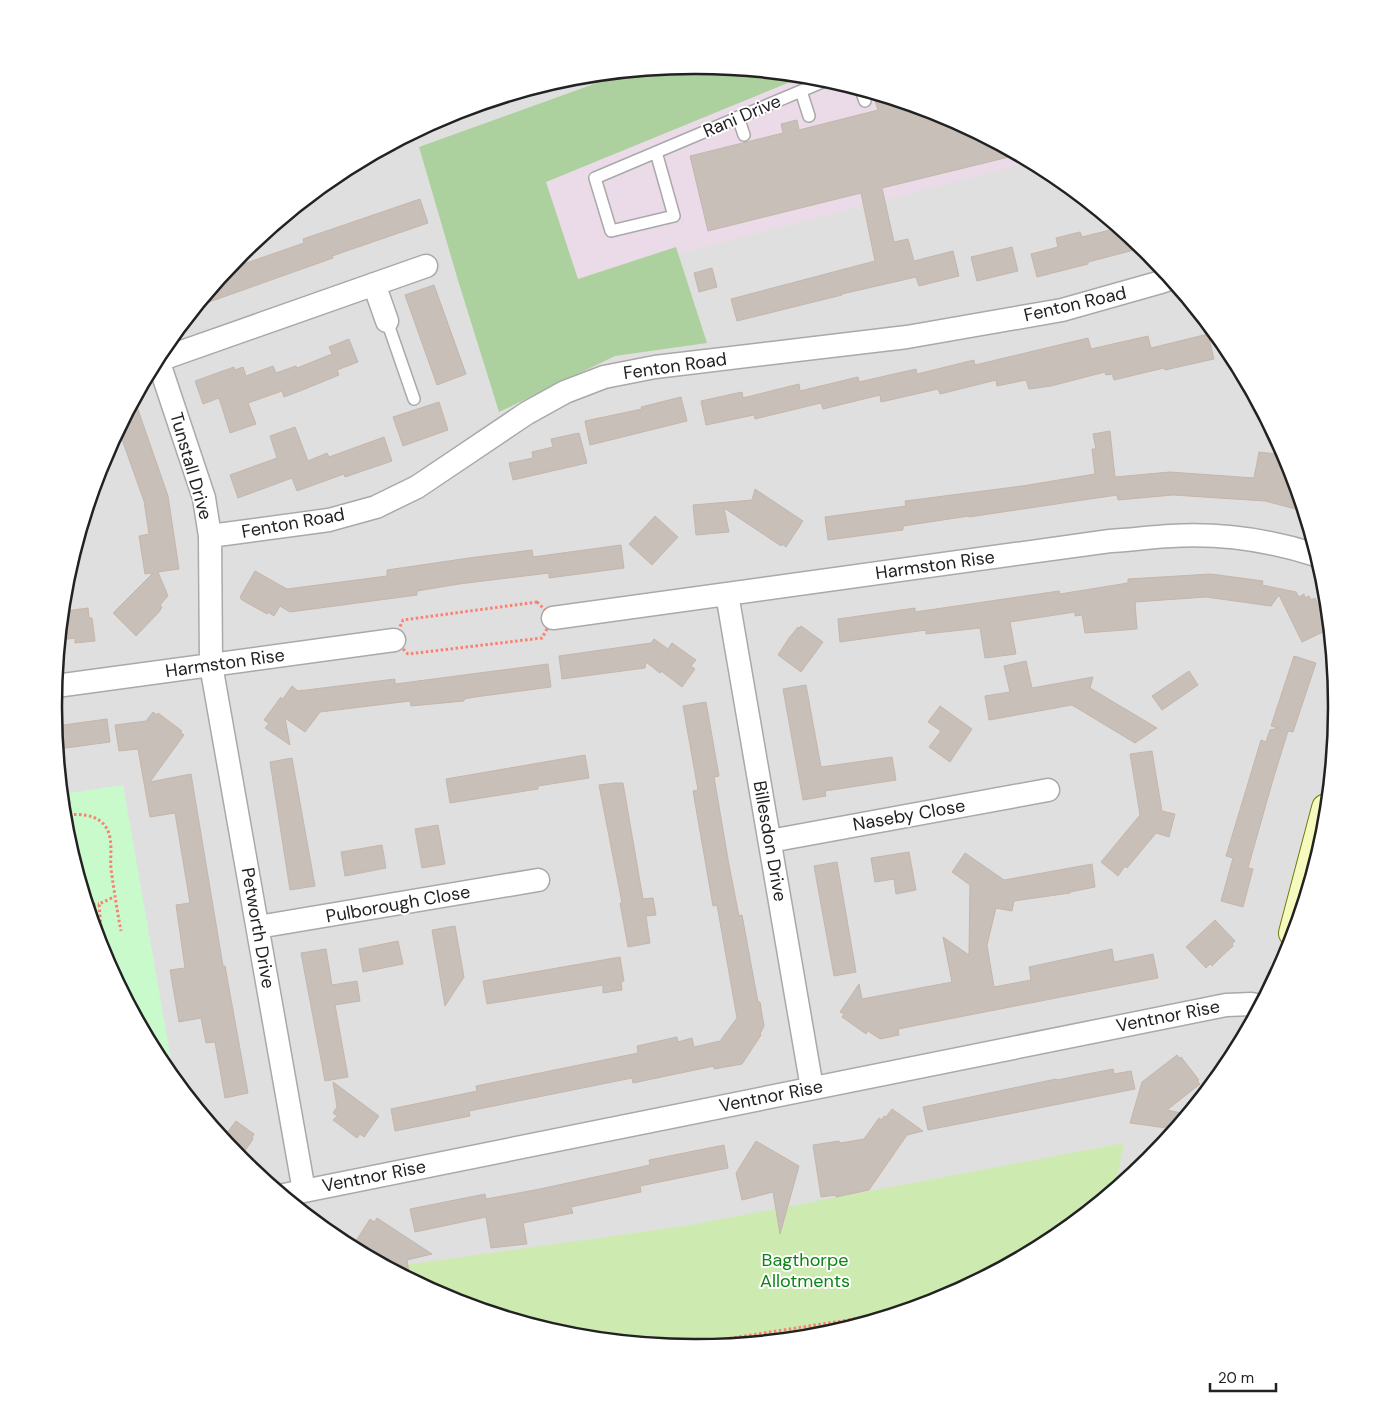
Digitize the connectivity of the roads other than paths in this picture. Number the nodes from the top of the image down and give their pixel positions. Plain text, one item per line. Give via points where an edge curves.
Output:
1 (814, 85) edge
2 (800, 91) junction
3 (809, 116) dead end
4 (738, 118) junction
5 (744, 135) dead end
6 (656, 152) junction
7 (426, 266) dead end
8 (1163, 281) edge
9 (374, 284) junction
10 (387, 321) joint
11 (167, 358) edge
12 (160, 369) edge
13 (414, 399) dead end
14 (210, 536) junction
15 (1308, 553) edge
16 (727, 594) junction
17 (553, 618) road end
18 (394, 640) road end
19 (211, 665) junction
20 (63, 685) edge
21 (1048, 790) dead end
22 (770, 841) junction
23 (538, 880) dead end
24 (258, 927) junction
25 (1253, 1004) edge
26 (812, 1088) junction
27 (294, 1193) edge

1 - 2 lane, Rani Drive
2 - 3 lane
2 - 4 lane, Rani Drive
4 - 5 lane
4 - 6 lane, Rani Drive
6 - 6 lane, Rani Drive via 674,216 611,231 595,178
7 - 9 street, Tunstall Drive
8 - 14 street, Fenton Road via 1042,314 907,337 655,367 604,377 565,392 528,413 417,487 376,507 329,520
9 - 10 street
9 - 11 street, Tunstall Drive via 343,295 292,323
10 - 13 lane
12 - 14 street, Tunstall Drive via 204,498
14 - 19 street, Tunstall Drive
15 - 16 street, Harmston Rise via 1261,541 1172,536
16 - 17 street, Harmston Rise
16 - 22 street, Billesdon Drive
18 - 19 street, Harmston Rise
19 - 20 street, Harmston Rise
19 - 24 street, Petworth Drive
21 - 22 street, Naseby Close
22 - 26 street, Billesdon Drive
23 - 24 street, Pulborough Close
24 - 27 street, Petworth Drive
25 - 26 street, Ventnor Rise via 1226,1005
26 - 27 street, Ventnor Rise

